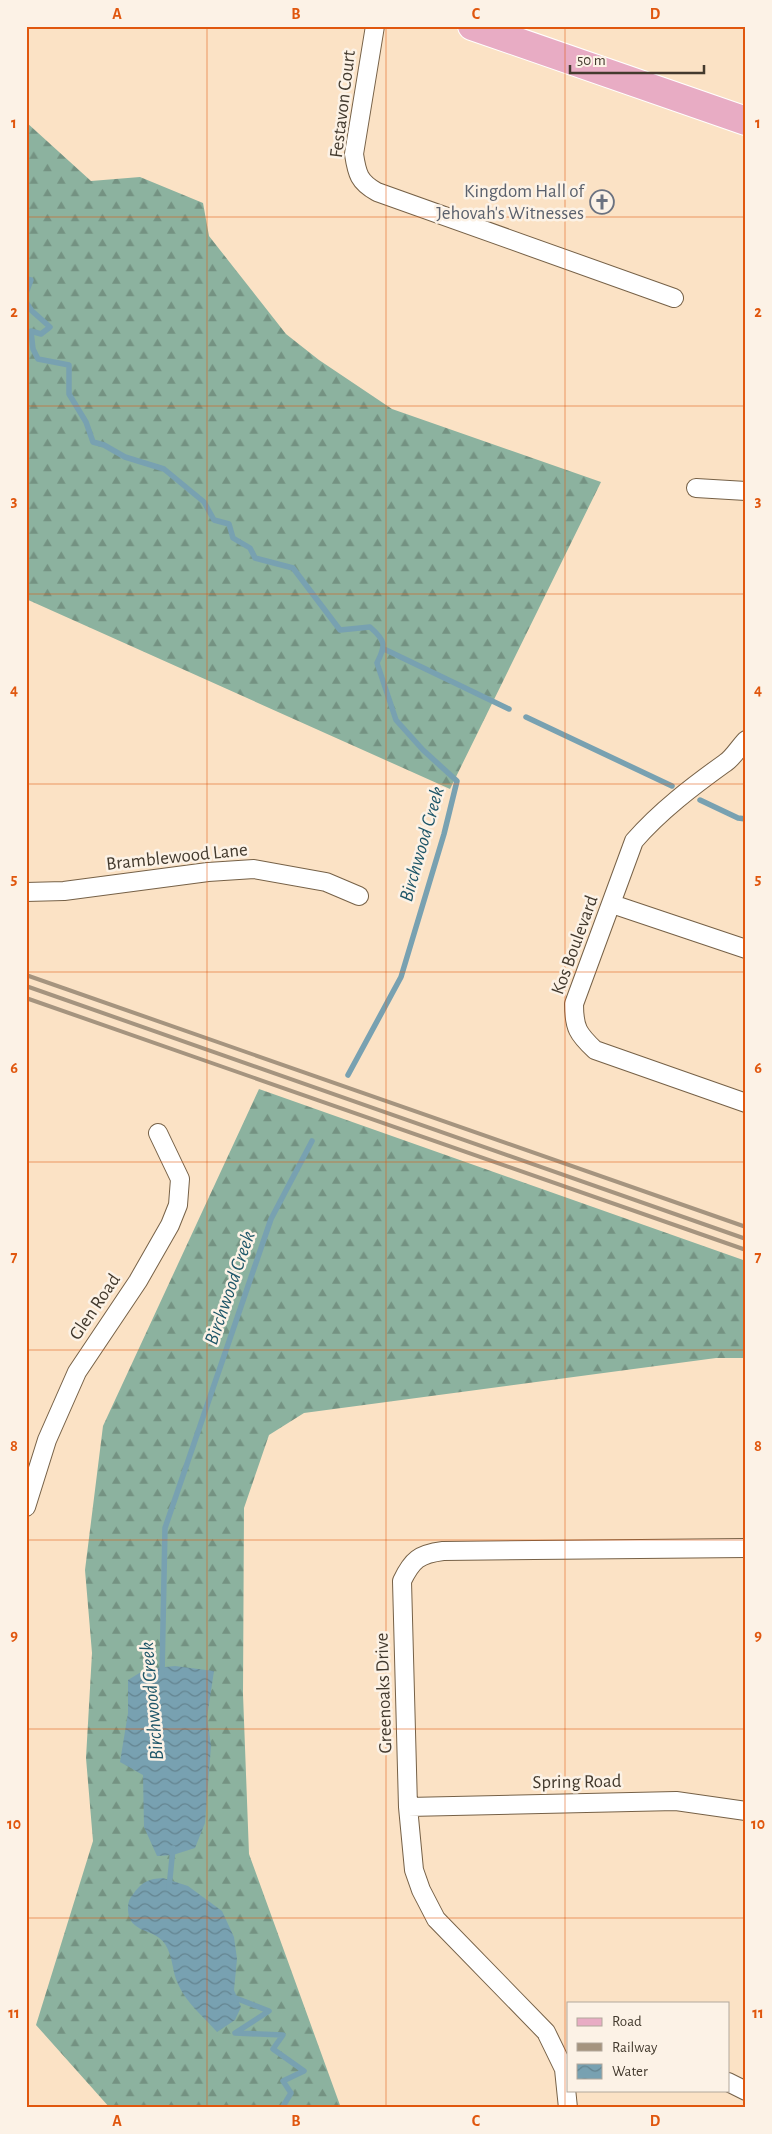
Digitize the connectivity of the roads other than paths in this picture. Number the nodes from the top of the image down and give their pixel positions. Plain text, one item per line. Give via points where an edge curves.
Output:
1 (375, 26) edge
2 (472, 26) edge
3 (746, 121) edge
4 (674, 298) dead end
5 (696, 488) dead end
6 (746, 491) edge
7 (746, 740) edge
8 (26, 892) edge
9 (359, 896) dead end
10 (612, 904) junction
11 (746, 949) edge
12 (746, 1102) edge
13 (158, 1133) dead end
14 (26, 1507) edge
15 (746, 1548) edge
16 (408, 1807) junction
17 (746, 1811) edge
18 (566, 2069) edge
19 (730, 2083) edge
20 (567, 2088) edge
21 (746, 2091) edge
22 (567, 2092) edge
23 (568, 2108) edge

1 - 4 street, Festavon Court via 354,154 356,170 364,185
2 - 3 main road
5 - 6 street
7 - 10 street, Kos Boulevard via 726,762 644,829 634,841
8 - 9 street, Bramblewood Lane via 64,891 254,869 326,882
10 - 11 street
10 - 12 street, Kos Boulevard via 574,1004 577,1031 595,1050
13 - 14 street, Glen Road via 180,1179 178,1205 170,1226 138,1281 77,1372 47,1440
15 - 16 street, Greenoaks Drive via 443,1551 426,1553 410,1564 402,1581
16 - 17 street, Spring Road via 676,1801
16 - 18 street, Greenoaks Drive via 414,1870 436,1919 546,2032
18 - 20 street, Greenoaks Drive
19 - 21 street
22 - 23 street, Greenoaks Drive

